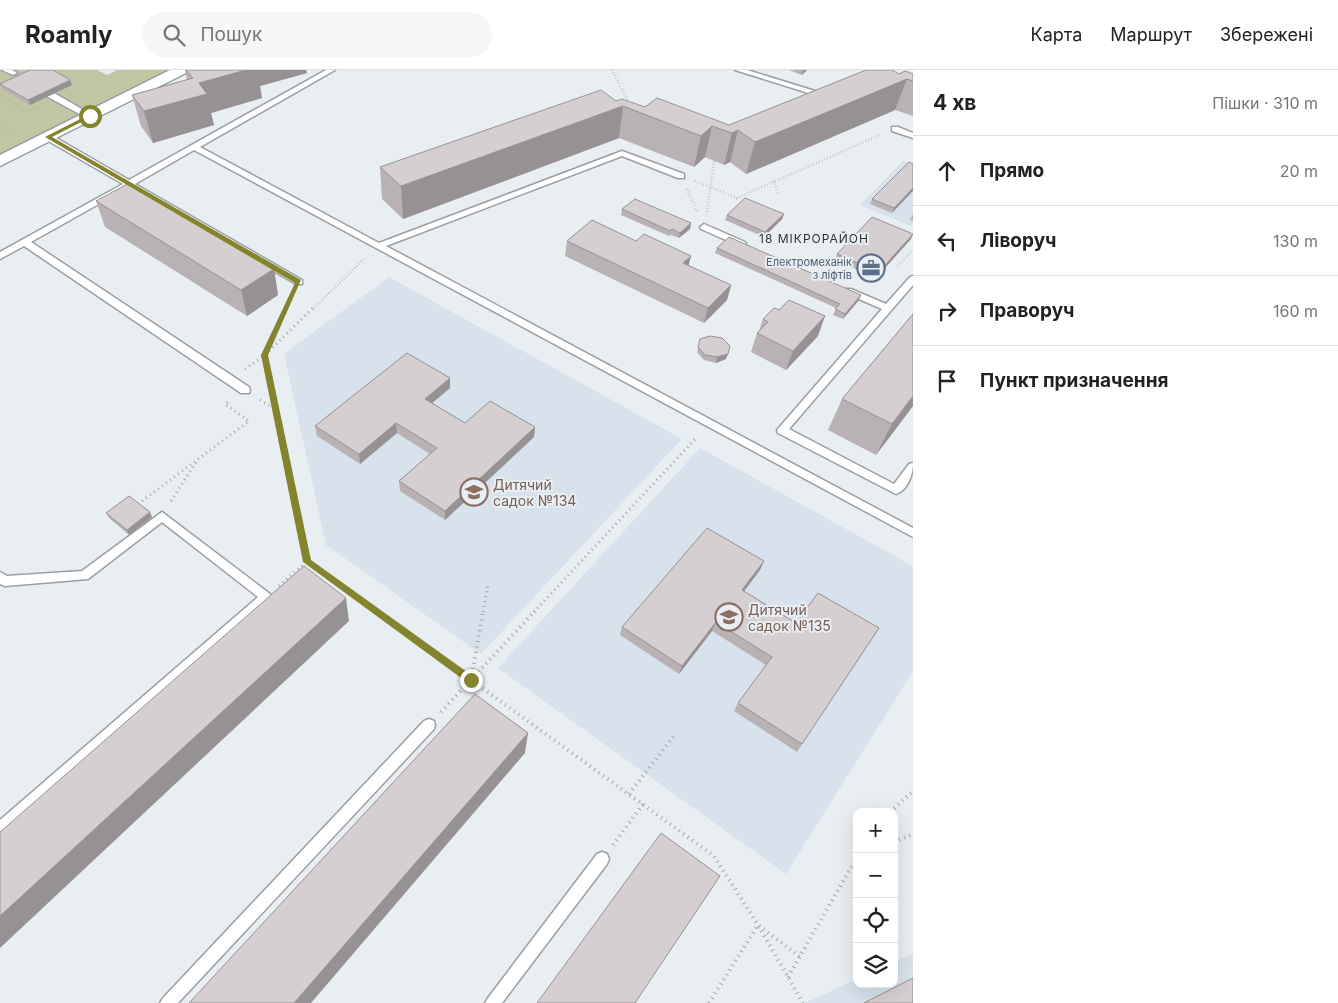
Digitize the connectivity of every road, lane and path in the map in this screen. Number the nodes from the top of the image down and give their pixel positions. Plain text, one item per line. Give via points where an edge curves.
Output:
1 (181, 70) edge
2 (331, 70) edge
3 (612, 70) edge
4 (739, 70) edge
5 (832, 91) edge
6 (51, 95) edge
7 (824, 95) junction
8 (0, 96) edge
9 (806, 102) edge
10 (633, 110) edge
11 (28, 112) dead end
12 (90, 116) junction
13 (0, 123) edge
14 (894, 129) joint
15 (13, 134) dead end
16 (913, 136) edge
17 (48, 137) junction
18 (194, 147) junction
19 (714, 161) edge
20 (0, 162) edge
21 (681, 176) junction
22 (774, 181) junction
23 (129, 184) junction
24 (710, 187) junction
25 (778, 195) dead end
26 (704, 227) junction
27 (24, 242) junction
28 (378, 246) junction
29 (750, 247) edge
30 (0, 256) edge
31 (913, 279) edge
32 (299, 282) joint
33 (841, 288) edge
34 (888, 308) junction
35 (265, 355) junction
36 (245, 390) dead end
37 (225, 404) dead end
38 (709, 424) junction
39 (198, 460) junction
40 (913, 467) edge
41 (142, 501) dead end
42 (162, 516) junction
43 (913, 533) edge
44 (307, 562) junction
45 (0, 577) edge
46 (488, 585) dead end
47 (266, 597) junction
48 (471, 680) junction
49 (429, 725) joint
50 (676, 732) dead end
51 (913, 791) edge
52 (629, 794) junction
53 (643, 804) junction
54 (894, 808) edge
55 (0, 829) edge
56 (913, 834) edge
57 (898, 840) edge
58 (602, 859) joint
59 (853, 864) edge
60 (758, 925) junction
61 (800, 957) junction
62 (788, 978) junction
63 (168, 1003) edge
64 (493, 1003) edge
65 (709, 1003) edge
66 (803, 1003) edge

1 - 12 street
2 - 18 lane
3 - 10 path
4 - 7 lane
5 - 7 lane
6 - 12 lane
7 - 9 lane
8 - 11 path
12 - 17 street
13 - 15 path
14 - 16 lane
14 - 22 path
17 - 20 street
17 - 23 lane
18 - 23 lane
18 - 28 lane
19 - 24 path
21 - 24 path
21 - 26 path
21 - 28 lane via 622,153
22 - 24 path via 737,198
22 - 25 path
23 - 27 lane
23 - 32 lane
24 - 26 path
26 - 29 lane
27 - 30 lane
27 - 36 lane
28 - 35 path
28 - 38 lane
31 - 34 lane
32 - 35 path
33 - 34 lane
34 - 40 lane via 782,430 896,490
35 - 44 path
37 - 39 path via 249,421
38 - 43 lane
38 - 48 path
39 - 41 path
39 - 42 path
42 - 45 lane via 84,576 5,581
42 - 47 lane
44 - 47 path
44 - 48 path
46 - 48 path
47 - 55 lane
48 - 49 path
48 - 52 path
49 - 63 lane
50 - 52 path
51 - 54 path
52 - 53 path
53 - 58 path
53 - 60 path via 714,856
56 - 57 path
58 - 64 lane
59 - 61 path
60 - 61 path
60 - 62 path
60 - 65 path
61 - 62 path
62 - 66 path

